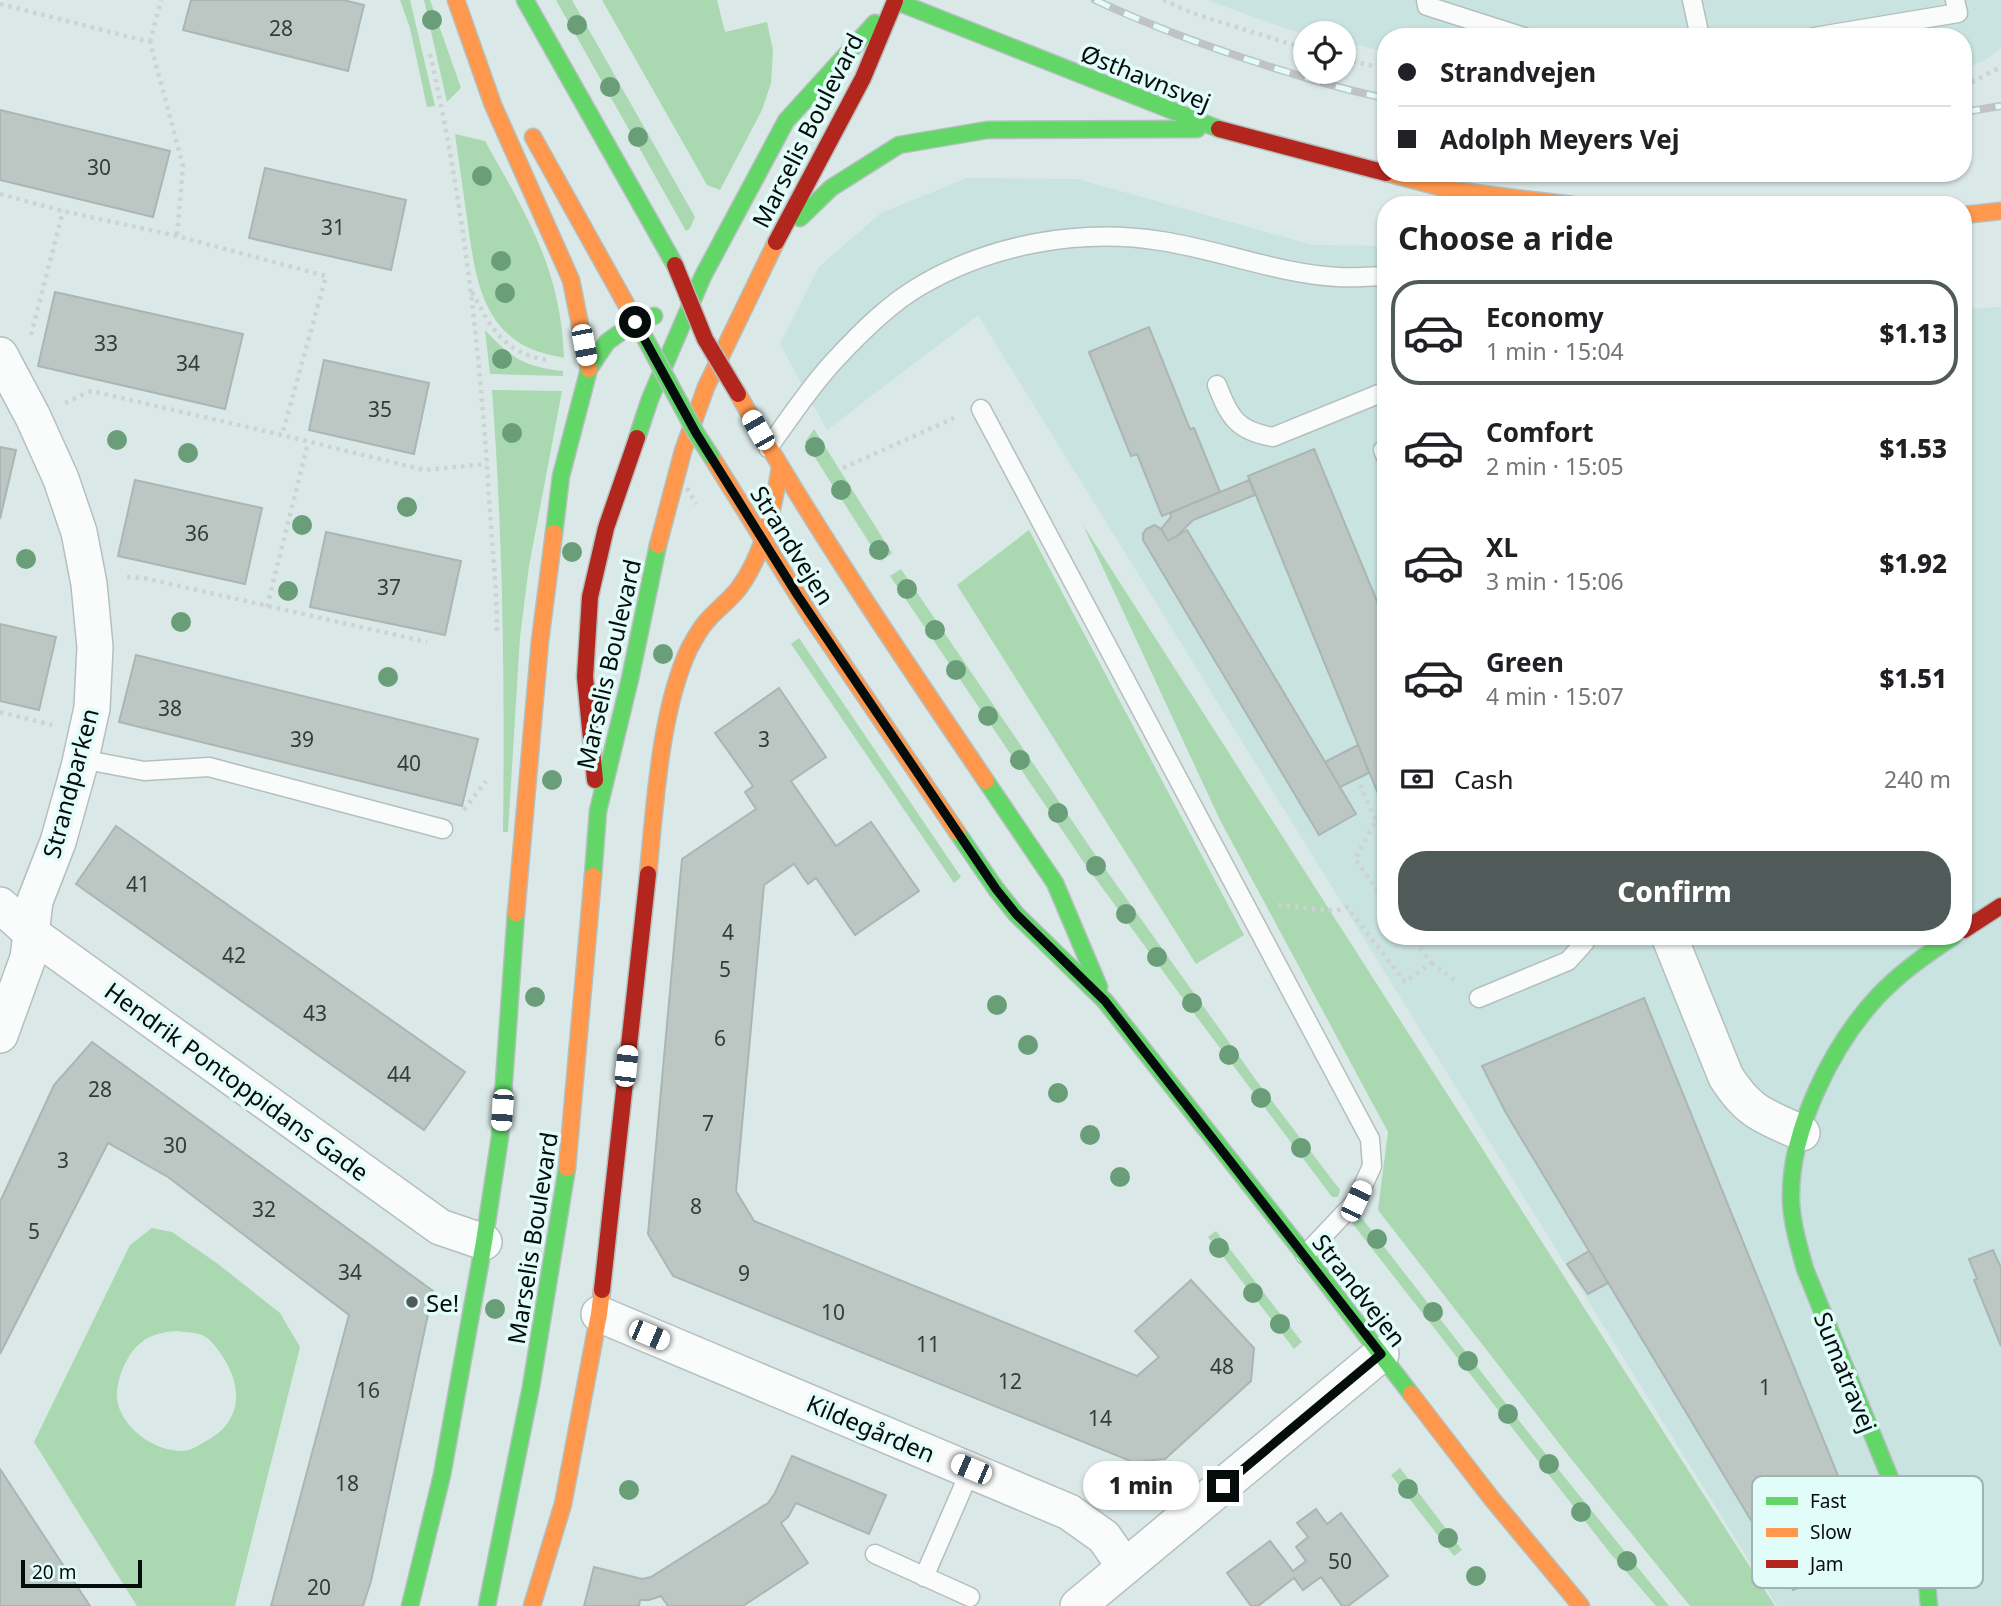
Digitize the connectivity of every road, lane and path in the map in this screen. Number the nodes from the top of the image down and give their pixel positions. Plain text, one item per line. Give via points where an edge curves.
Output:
1 (161, 0) edge
2 (457, 0) edge
3 (526, 0) edge
4 (1163, 0) edge
5 (1426, 0) edge
6 (1692, 0) edge
7 (1955, 0) edge
8 (895, 1) edge
9 (0, 4) edge
10 (1496, 28) edge
11 (1698, 28) edge
12 (1868, 28) edge
13 (150, 42) junction
14 (1293, 46) edge
15 (429, 53) dead end
16 (1356, 62) edge
17 (1377, 67) edge
18 (2001, 67) edge
19 (499, 74) dead end
20 (1972, 83) edge
21 (525, 123) dead end
22 (1217, 129) junction
23 (1377, 170) edge
24 (1421, 182) edge
25 (0, 194) edge
26 (1500, 196) edge
27 (63, 211) junction
28 (2001, 211) edge
29 (1972, 214) edge
30 (177, 236) junction
31 (776, 242) junction
32 (1377, 275) edge
33 (470, 288) junction
34 (635, 322) junction
35 (705, 339) junction
36 (0, 355) edge
37 (589, 369) junction
38 (1217, 385) dead end
39 (17, 387) junction
40 (1377, 395) edge
41 (981, 409) joint
42 (33, 417) junction
43 (282, 435) junction
44 (308, 443) junction
45 (768, 448) junction
46 (487, 464) junction
47 (780, 468) junction
48 (843, 468) dead end
49 (763, 541) junction
50 (89, 584) junction
51 (776, 595) dead end
52 (753, 596) dead end
53 (798, 596) junction
54 (729, 601) junction
55 (267, 607) junction
56 (427, 642) dead end
57 (497, 644) dead end
58 (0, 712) edge
59 (84, 746) junction
60 (489, 776) dead end
61 (1360, 785) dead end
62 (468, 807) dead end
63 (598, 811) junction
64 (443, 829) dead end
65 (1377, 890) edge
66 (1243, 901) junction
67 (0, 905) edge
68 (2001, 906) edge
69 (1972, 925) edge
70 (31, 933) junction
71 (1418, 945) edge
72 (1582, 945) edge
73 (1673, 945) edge
74 (1942, 945) edge
75 (1479, 998) dead end
76 (1105, 1001) junction
77 (0, 1035) edge
78 (1802, 1133) junction
79 (484, 1242) junction
80 (1305, 1255) junction
81 (599, 1314) junction
82 (1381, 1354) junction
83 (971, 1469) junction
84 (1889, 1476) edge
85 (507, 1503) junction
86 (875, 1554) dead end
87 (1125, 1567) junction
88 (924, 1577) junction
89 (1928, 1588) edge
90 (472, 1593) dead end
91 (970, 1597) dead end
92 (410, 1606) edge
93 (488, 1606) edge
94 (532, 1606) edge
95 (1078, 1606) edge
96 (1581, 1606) edge
97 (1929, 1606) edge

1 - 13 path
2 - 19 street
2 - 37 street via 493,105 571,280
3 - 35 street, Strandvejen, bridge via 675,265
4 - 14 path
5 - 10 lane via 1427,6
6 - 11 lane
7 - 12 lane via 1958,13
8 - 22 street, Østhavnsvej
8 - 31 street, Marselis Boulevard via 863,78
8 - 63 street, Marselis Boulevard via 786,121 703,276 650,399 606,528 590,597 585,677
9 - 13 path
13 - 30 path via 183,166
15 - 33 path via 445,119
16 - 17 path
18 - 20 path
21 - 34 street, Strandvejen
22 - 23 street, Østhavnsvej
22 - 31 street via 987,130 900,145 831,188
24 - 26 street, Østhavnsvej
25 - 27 path
27 - 30 path
27 - 39 path
28 - 29 street
30 - 43 path via 326,276
31 - 63 street, Marselis Boulevard via 706,387 683,451
32 - 45 lane via 1338,277 1161,240 1107,236 1005,251 920,286 875,320 834,361
33 - 37 path via 491,328 507,344 529,357
33 - 46 path
34 - 35 street via 654,317 682,324
34 - 37 street via 607,342
34 - 49 street, Strandvejen, bridge
35 - 45 street, Strandvejen, bridge
36 - 39 street, Strandparken
37 - 79 street via 561,476 540,641 500,1137
38 - 40 lane via 1236,422 1254,434 1273,437
39 - 42 street, Strandparken
41 - 48 path
41 - 66 lane
42 - 43 path via 92,391
42 - 50 street, Strandparken via 79,532
43 - 44 path
44 - 46 path via 424,470
44 - 55 path
45 - 47 street, Strandvejen
46 - 57 path
47 - 49 street
47 - 76 street, Strandvejen via 1055,883
49 - 53 street, Strandvejen
49 - 54 street
50 - 55 path via 144,578
50 - 59 street, Strandparken via 95,647 92,708
51 - 53 street
52 - 54 street
53 - 76 street, Strandvejen via 996,889
54 - 81 street via 699,631 671,702 657,789
55 - 56 path
58 - 59 path
59 - 64 lane via 144,771 209,767
59 - 70 street, Strandparken via 58,842 35,901
60 - 62 path
61 - 65 path via 1376,820 1355,859
63 - 85 street, Marselis Boulevard via 569,1157
66 - 71 path via 1336,911 1348,907 1405,982 1431,963
66 - 80 lane via 1370,1139 1372,1166 1356,1201
67 - 70 street, Hendrik Pontoppidans Gade
68 - 69 street
70 - 77 street, Strandparken via 28,958
70 - 79 street, Hendrik Pontoppidans Gade via 440,1227
72 - 75 lane via 1568,961
73 - 78 street via 1738,1096 1759,1114
74 - 78 street, Sumatravej via 1902,974 1850,1032 1829,1066
76 - 80 street, Strandvejen
78 - 84 street, Sumatravej via 1793,1165 1795,1232 1805,1269
79 - 92 street via 442,1475
80 - 82 street, Strandvejen
81 - 83 street, Kildegården
81 - 94 street via 563,1504
82 - 87 street
82 - 96 street, Strandvejen
83 - 87 street, Kildegården via 1069,1512 1104,1538
83 - 88 lane
85 - 90 street, Marselis Boulevard
85 - 93 street, Marselis Boulevard
86 - 88 lane
87 - 95 street
88 - 91 lane
89 - 97 street, Sumatravej

